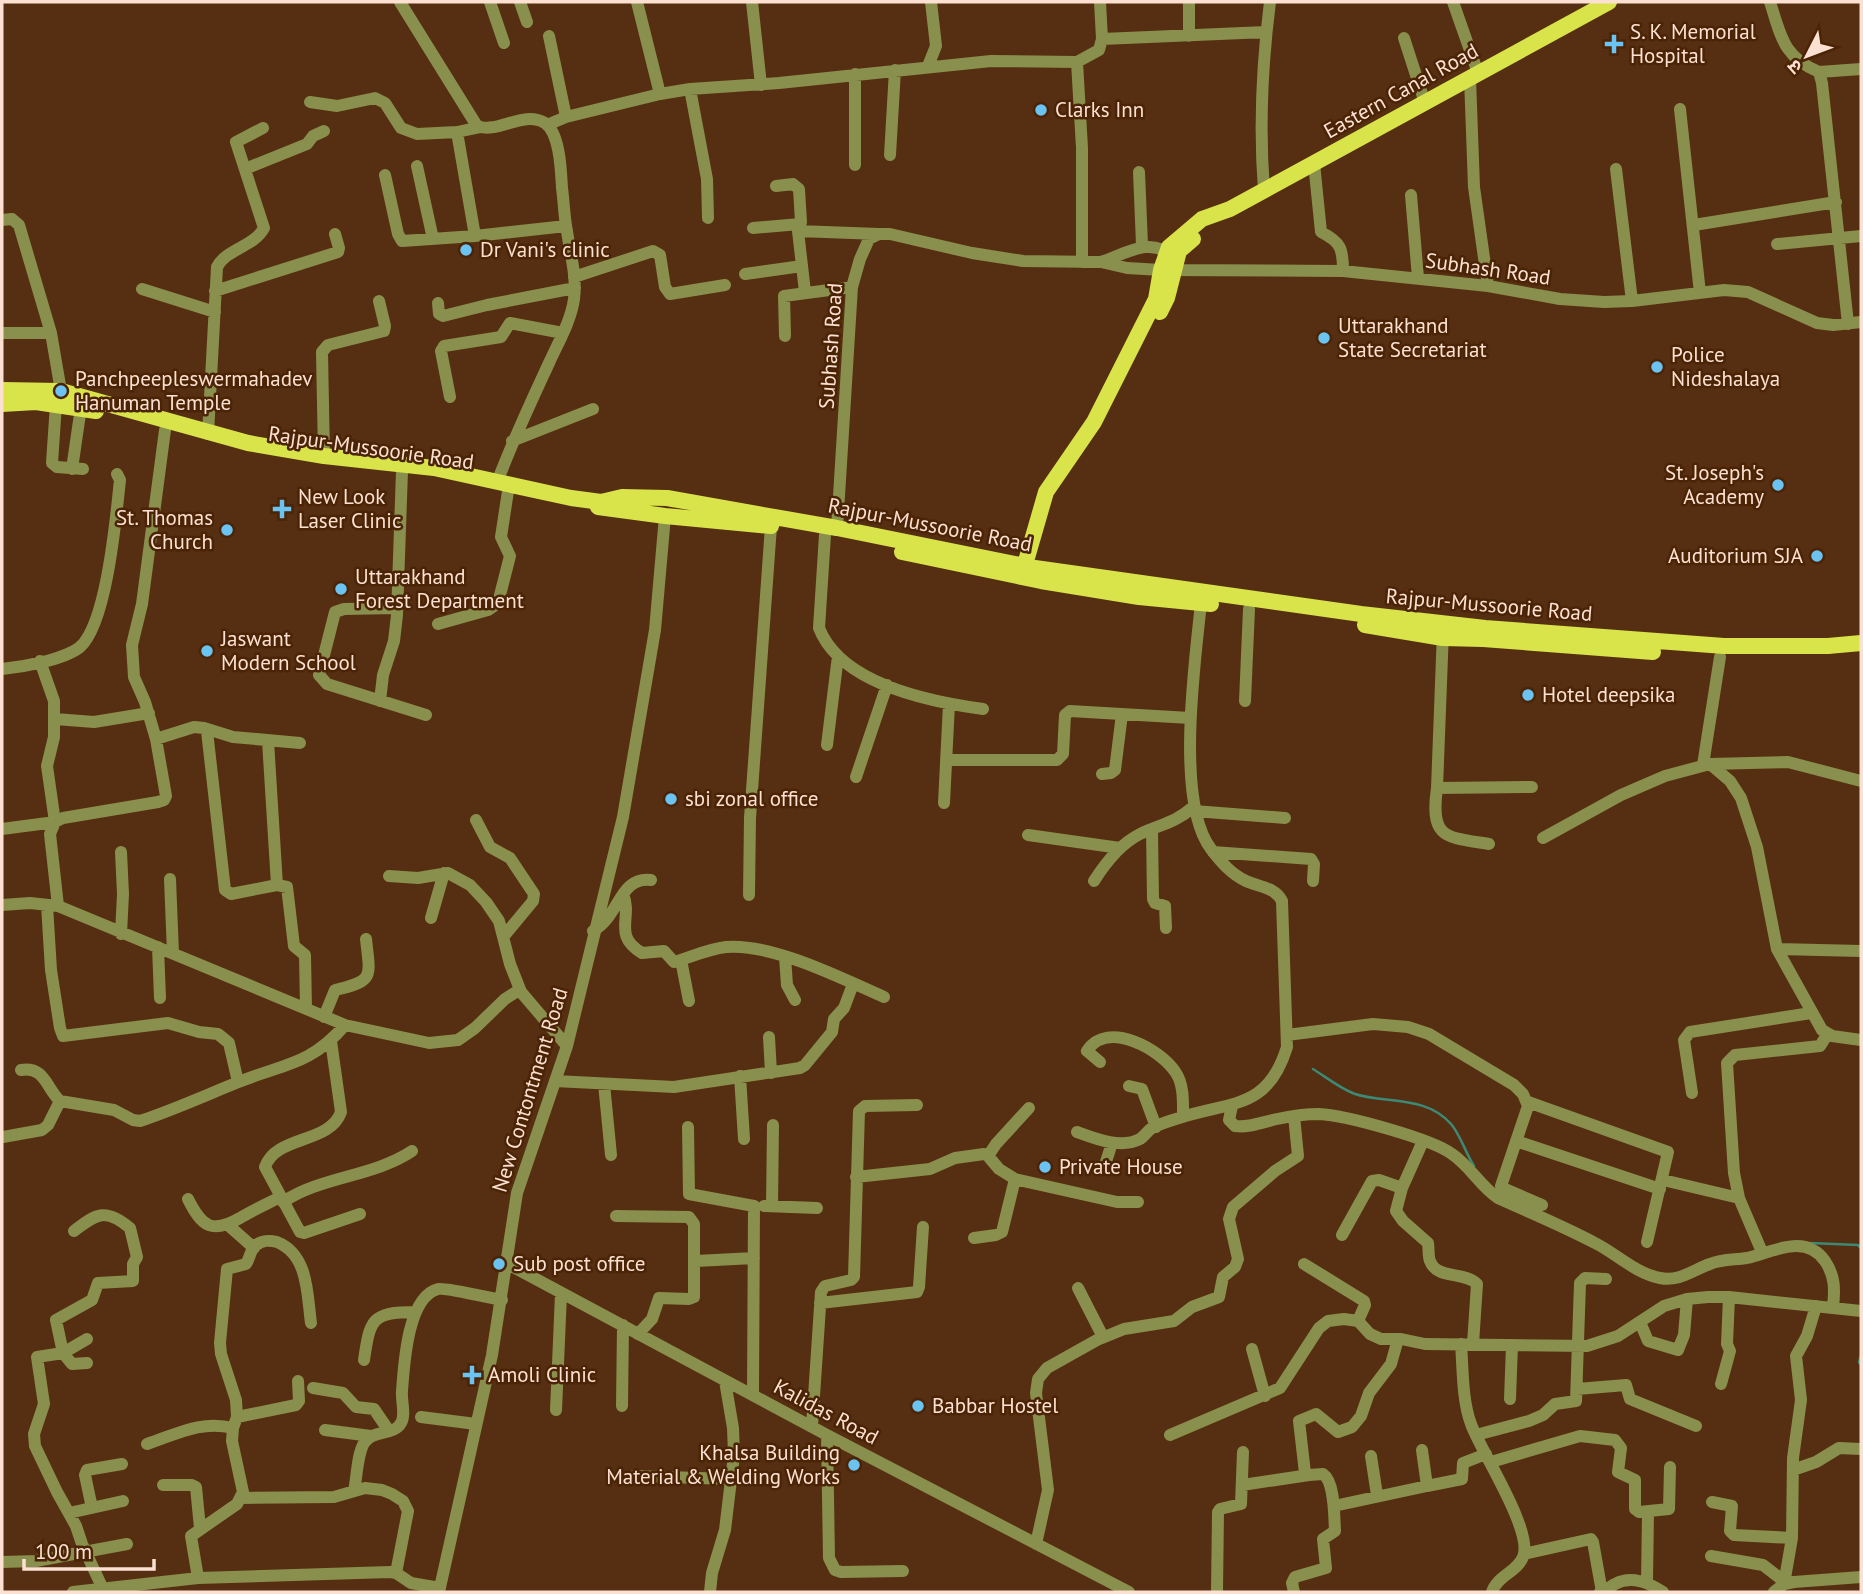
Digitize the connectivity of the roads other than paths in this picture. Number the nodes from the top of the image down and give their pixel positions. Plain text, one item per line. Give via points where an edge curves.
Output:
1 (401, 2) edge
2 (490, 2) edge
3 (520, 2) edge
4 (637, 2) edge
5 (752, 2) edge
6 (931, 2) edge
7 (1100, 2) edge
8 (1189, 2) edge
9 (1270, 2) edge
10 (1453, 2) edge
11 (1609, 2) edge
12 (1770, 2) edge
13 (527, 22) dead end
14 (1266, 32) junction
15 (549, 36) dead end
16 (1189, 36) junction
17 (1404, 38) dead end
18 (1102, 39) junction
19 (504, 43) dead end
20 (1077, 62) junction
21 (928, 66) junction
22 (1861, 69) edge
23 (895, 71) junction
24 (1819, 72) junction
25 (855, 75) junction
26 (1474, 76) junction
27 (761, 85) junction
28 (690, 89) junction
29 (660, 94) junction
30 (310, 102) dead end
31 (1425, 103) junction
32 (1680, 109) dead end
33 (566, 117) junction
34 (547, 125) junction
35 (481, 127) junction
36 (263, 128) dead end
37 (324, 131) dead end
38 (457, 132) junction
39 (890, 155) dead end
40 (1314, 163) junction
41 (416, 166) dead end
42 (855, 166) dead end
43 (245, 169) junction
44 (1616, 169) dead end
45 (1139, 172) dead end
46 (385, 175) dead end
47 (776, 186) dead end
48 (1264, 190) junction
49 (1411, 195) dead end
50 (1836, 202) junction
51 (708, 218) dead end
52 (2, 220) edge
53 (1694, 225) junction
54 (566, 226) junction
55 (753, 228) dead end
56 (799, 228) junction
57 (335, 234) dead end
58 (883, 234) junction
59 (475, 236) junction
60 (1861, 236) edge
61 (1840, 238) junction
62 (433, 239) junction
63 (1777, 244) dead end
64 (1142, 245) junction
65 (1082, 262) junction
66 (1101, 262) junction
67 (1169, 263) junction
68 (802, 266) junction
69 (1343, 271) junction
70 (746, 274) dead end
71 (1418, 278) junction
72 (575, 283) junction
73 (726, 285) dead end
74 (1488, 286) junction
75 (852, 287) junction
76 (142, 289) dead end
77 (215, 291) junction
78 (805, 292) junction
79 (1700, 293) junction
80 (379, 301) dead end
81 (1632, 301) junction
82 (438, 303) dead end
83 (215, 312) junction
84 (1855, 323) edge
85 (2, 333) edge
86 (51, 333) junction
87 (563, 333) junction
88 (785, 336) dead end
89 (2, 390) edge
90 (59, 397) junction
91 (450, 397) dead end
92 (2, 404) edge
93 (80, 407) junction
94 (593, 409) dead end
95 (166, 430) junction
96 (208, 434) junction
97 (512, 441) junction
98 (324, 456) junction
99 (402, 471) junction
100 (117, 474) dead end
101 (503, 485) junction
102 (668, 510) junction
103 (771, 526) junction
104 (831, 531) junction
105 (663, 533) junction
106 (1028, 573) junction
107 (1201, 603) junction
108 (397, 608) junction
109 (1249, 609) junction
110 (438, 624) dead end
111 (1443, 631) junction
112 (1861, 643) edge
113 (1861, 653) edge
114 (838, 656) junction
115 (1720, 657) junction
116 (40, 661) junction
117 (2, 669) edge
118 (887, 685) junction
119 (380, 701) junction
120 (1245, 701) dead end
121 (949, 704) junction
122 (984, 709) dead end
123 (149, 713) junction
124 (1122, 714) junction
125 (426, 715) dead end
126 (55, 719) junction
127 (1190, 719) junction
128 (204, 728) junction
129 (156, 739) junction
130 (268, 741) junction
131 (300, 743) dead end
132 (827, 746) dead end
133 (946, 760) junction
134 (1707, 764) junction
135 (1102, 774) dead end
136 (856, 777) dead end
137 (1861, 781) edge
138 (1532, 787) dead end
139 (1437, 788) junction
140 (944, 803) dead end
141 (1193, 809) junction
142 (1285, 818) dead end
143 (476, 820) dead end
144 (55, 822) junction
145 (2, 829) edge
146 (1152, 830) junction
147 (1028, 835) dead end
148 (1543, 838) dead end
149 (1489, 844) dead end
150 (1121, 848) junction
151 (121, 852) dead end
152 (1213, 852) junction
153 (444, 873) junction
154 (389, 876) dead end
155 (170, 879) dead end
156 (651, 880) dead end
157 (1094, 881) dead end
158 (1313, 881) dead end
159 (276, 885) junction
160 (623, 894) junction
161 (749, 895) dead end
162 (2, 905) edge
163 (52, 905) junction
164 (431, 918) dead end
165 (1166, 928) dead end
166 (593, 931) junction
167 (121, 933) junction
168 (504, 936) junction
169 (366, 939) dead end
170 (158, 947) junction
171 (1777, 949) junction
172 (1861, 951) edge
173 (173, 953) junction
174 (673, 957) junction
175 (785, 957) junction
176 (853, 984) junction
177 (521, 992) junction
178 (884, 997) dead end
179 (160, 998) dead end
180 (795, 1000) dead end
181 (689, 1001) dead end
182 (306, 1009) junction
183 (1811, 1013) junction
184 (324, 1017) junction
185 (345, 1025) junction
186 (1287, 1035) junction
187 (1827, 1035) junction
188 (769, 1037) dead end
189 (1861, 1040) edge
190 (331, 1041) junction
191 (567, 1046) junction
192 (1100, 1062) dead end
193 (21, 1070) dead end
194 (771, 1073) junction
195 (740, 1076) junction
196 (555, 1081) junction
197 (238, 1082) junction
198 (604, 1084) junction
199 (1129, 1086) dead end
200 (1692, 1093) dead end
201 (60, 1101) junction
202 (1528, 1102) junction
203 (917, 1105) dead end
204 (1232, 1106) junction
205 (1029, 1108) dead end
206 (1183, 1116) junction
207 (1294, 1116) junction
208 (773, 1125) dead end
209 (688, 1127) dead end
210 (1156, 1127) junction
211 (1077, 1132) dead end
212 (3, 1137) edge
213 (744, 1139) dead end
214 (1423, 1141) junction
215 (1516, 1141) junction
216 (1112, 1143) junction
217 (412, 1151) dead end
218 (611, 1155) dead end
219 (988, 1156) junction
220 (1104, 1168) dead end
221 (856, 1177) junction
222 (1015, 1178) junction
223 (1661, 1184) junction
224 (1402, 1188) junction
225 (1740, 1198) junction
226 (188, 1199) dead end
227 (282, 1199) junction
228 (1138, 1202) dead end
229 (753, 1205) junction
230 (1542, 1205) dead end
231 (772, 1206) junction
232 (817, 1208) dead end
233 (360, 1214) dead end
234 (616, 1216) dead end
235 (228, 1225) junction
236 (923, 1227) dead end
237 (74, 1230) dead end
238 (1342, 1235) dead end
239 (974, 1237) dead end
240 (1647, 1242) dead end
241 (254, 1248) junction
242 (1760, 1249) junction
243 (754, 1258) junction
244 (696, 1261) junction
245 (506, 1264) junction
246 (1304, 1264) dead end
247 (1606, 1279) dead end
248 (1078, 1288) dead end
249 (561, 1294) junction
250 (1730, 1297) junction
251 (1687, 1299) junction
252 (502, 1300) junction
253 (820, 1303) junction
254 (1816, 1306) junction
255 (1833, 1307) junction
256 (1861, 1311) edge
257 (415, 1312) junction
258 (1359, 1321) junction
259 (1640, 1322) junction
260 (311, 1323) dead end
261 (623, 1325) junction
262 (638, 1334) junction
263 (1103, 1337) junction
264 (87, 1339) dead end
265 (1398, 1339) junction
266 (1467, 1344) junction
267 (1512, 1345) junction
268 (1578, 1348) junction
269 (1252, 1349) dead end
270 (63, 1353) junction
271 (364, 1360) dead end
272 (87, 1363) dead end
273 (299, 1381) dead end
274 (725, 1381) junction
275 (1721, 1384) dead end
276 (313, 1388) dead end
277 (1577, 1389) junction
278 (753, 1394) junction
279 (1265, 1396) junction
280 (1510, 1399) dead end
281 (622, 1406) dead end
282 (556, 1410) dead end
283 (421, 1417) dead end
284 (235, 1422) junction
285 (476, 1424) junction
286 (812, 1426) junction
287 (1696, 1426) dead end
288 (325, 1430) dead end
289 (389, 1431) junction
290 (827, 1435) junction
291 (1170, 1435) dead end
292 (1476, 1435) junction
293 (371, 1436) junction
294 (147, 1444) dead end
295 (1861, 1449) edge
296 (1422, 1450) dead end
297 (1244, 1452) dead end
298 (1371, 1456) dead end
299 (1489, 1458) junction
300 (122, 1464) dead end
301 (1670, 1466) dead end
302 (1793, 1470) junction
303 (1309, 1475) junction
304 (634, 1476) dead end
305 (731, 1479) junction
306 (163, 1485) dead end
307 (1242, 1485) junction
308 (1427, 1486) junction
309 (354, 1491) junction
310 (1377, 1495) junction
311 (242, 1498) junction
312 (123, 1501) dead end
313 (1712, 1503) dead end
314 (1334, 1506) junction
315 (92, 1508) junction
316 (1648, 1512) junction
317 (69, 1513) junction
318 (200, 1528) junction
319 (1792, 1538) junction
320 (127, 1544) dead end
321 (1036, 1544) junction
322 (87, 1552) junction
323 (1524, 1554) junction
324 (1711, 1556) dead end
325 (2, 1562) edge
326 (903, 1571) dead end
327 (396, 1573) junction
328 (1861, 1577) edge
329 (198, 1578) junction
330 (1647, 1582) junction
331 (1842, 1586) edge
332 (1786, 1587) edge
333 (103, 1589) junction
334 (439, 1590) edge
335 (1122, 1590) edge
336 (73, 1592) edge
337 (710, 1592) edge
338 (1217, 1592) edge
339 (1294, 1592) edge
340 (1492, 1592) edge
341 (1601, 1592) edge
342 (1663, 1592) edge

1 - 35 street
2 - 19 street
3 - 13 street
4 - 29 street
5 - 27 street
6 - 21 street via 936,46
7 - 18 street
8 - 16 street
9 - 14 street
10 - 26 street
11 - 26 main road, Eastern Canal Road
12 - 24 street via 1791,55
14 - 16 street
14 - 48 street via 1260,130
15 - 33 street
16 - 18 street
17 - 31 street
18 - 20 street via 1099,50
20 - 21 street
20 - 65 street
21 - 23 street
22 - 24 street
23 - 25 street
23 - 39 street
24 - 50 street
25 - 27 street
25 - 42 street
26 - 31 main road, Eastern Canal Road
26 - 74 street via 1474,187
27 - 28 street
28 - 29 street
28 - 51 street via 707,179
29 - 33 street
30 - 38 street via 337,106 375,98 385,103 407,132
31 - 40 main road, Eastern Canal Road
32 - 53 street
33 - 34 street
34 - 35 street via 526,119
34 - 54 street via 559,158
35 - 38 street
36 - 43 street via 236,142
37 - 43 street via 307,144
38 - 59 street
40 - 48 main road, Eastern Canal Road
40 - 69 street via 1321,232 1343,251
41 - 62 street
43 - 77 street via 264,229 219,263
44 - 81 street
45 - 64 street
46 - 62 street via 399,237 405,241
47 - 56 street via 797,186
48 - 67 main road, Eastern Canal Road via 1202,219
49 - 71 street
50 - 53 street
50 - 61 street
52 - 86 street via 12,219 19,225
53 - 79 street
54 - 59 street
54 - 72 street
55 - 56 street
56 - 58 street
56 - 68 street
57 - 77 street via 338,252
58 - 65 street, Subhash Road via 1000,259
58 - 75 street, Subhash Road via 867,242
59 - 62 street
60 - 61 street
61 - 63 street
61 - 84 street
64 - 66 street, Subhash Road
64 - 67 street, Subhash Road
65 - 66 street, Subhash Road
66 - 67 street, Subhash Road via 1127,268
67 - 69 street, Subhash Road
67 - 106 main road via 1156,299 1094,422 1046,492
68 - 70 street
68 - 78 street
69 - 71 street, Subhash Road
71 - 74 street, Subhash Road
72 - 73 street via 653,251 660,255 670,294
72 - 82 street via 443,316
72 - 87 street
74 - 81 street, Subhash Road via 1560,299
75 - 78 street
75 - 104 street, Subhash Road
76 - 83 street
77 - 83 street
78 - 88 street via 783,299
79 - 81 street, Subhash Road
79 - 84 street, Subhash Road via 1748,292 1817,323
80 - 98 street via 384,331 328,345 322,352
83 - 96 street
85 - 86 street
86 - 90 street
87 - 91 street via 509,323 501,337 444,346 441,351
87 - 97 street
89 - 90 main road, Rajpur-Mussoorie Road
90 - 92 main road, Rajpur-Mussoorie Road
90 - 93 main road, Rajpur-Mussoorie Road
90 - 93 street via 52,463 57,467 77,469
90 - 96 main road, Rajpur-Mussoorie Road
93 - 95 main road, Rajpur-Mussoorie Road
94 - 97 street
95 - 99 main road, Rajpur-Mussoorie Road via 310,463
95 - 123 street via 132,645 135,682
96 - 98 main road, Rajpur-Mussoorie Road
97 - 101 street
98 - 101 main road, Rajpur-Mussoorie Road via 434,468
99 - 101 main road, Rajpur-Mussoorie Road
99 - 108 street
100 - 116 street via 114,538 92,629 71,653
101 - 102 main road, Rajpur-Mussoorie Road via 601,502 622,497
101 - 110 street via 501,539 510,556 498,603
102 - 103 main road, Rajpur-Mussoorie Road
102 - 104 main road, Rajpur-Mussoorie Road
102 - 105 street, New Contontment Road
102 - 105 street via 673,522
103 - 104 main road, Rajpur-Mussoorie Road
103 - 161 street via 750,818
104 - 106 main road, Rajpur-Mussoorie Road
104 - 114 street, Subhash Road via 818,618 823,637
105 - 166 street, New Contontment Road via 655,630 631,779
106 - 107 main road, Rajpur-Mussoorie Road via 1139,597
106 - 111 main road, Rajpur-Mussoorie Road via 1231,597
107 - 109 main road, Rajpur-Mussoorie Road
107 - 127 street
108 - 119 street
108 - 119 street via 335,612 318,673 327,684
109 - 111 main road, Rajpur-Mussoorie Road
109 - 120 street
111 - 112 main road, Rajpur-Mussoorie Road via 1724,646
111 - 115 main road, Rajpur-Mussoorie Road via 1483,639
111 - 139 street
113 - 115 main road, Rajpur-Mussoorie Road
114 - 118 street
114 - 132 street
115 - 134 street
116 - 117 street
116 - 126 street via 53,695
118 - 121 street
118 - 136 street
119 - 125 street
121 - 122 street
121 - 133 street
123 - 126 street via 94,722
123 - 129 street
124 - 127 street
124 - 133 street via 1067,712 1063,754 1057,760
124 - 135 street via 1115,770
126 - 144 street via 47,766
127 - 141 street
128 - 129 street
128 - 130 street
128 - 159 street via 209,738 225,890 231,894
129 - 144 street via 164,800
130 - 131 street
130 - 159 street
133 - 140 street
134 - 137 street via 1788,762
134 - 148 street via 1621,795
134 - 171 street via 1735,789 1749,817
138 - 139 street
139 - 149 street via 1436,822 1444,834
141 - 142 street
141 - 146 street
141 - 152 street via 1199,831
143 - 168 street via 490,847 510,858 534,894
144 - 145 street
144 - 163 street via 50,834
146 - 150 street
146 - 165 street via 1153,899 1165,906
147 - 150 street
150 - 157 street
151 - 167 street
152 - 158 street via 1311,859
152 - 186 street via 1236,875 1273,890 1282,901
153 - 154 street via 418,878
153 - 164 street
153 - 168 street via 476,890
155 - 173 street
156 - 160 street via 634,881
159 - 182 street via 289,890 294,946 305,954
160 - 166 street via 608,919
160 - 174 street via 628,941 642,953
162 - 163 street
163 - 167 street
163 - 197 street via 51,970 63,1036 168,1023 218,1034 229,1043
166 - 191 street, New Contontment Road
167 - 170 street
168 - 177 street
169 - 184 street via 366,980 335,990
170 - 173 street
170 - 179 street
171 - 172 street
171 - 183 street
173 - 182 street
174 - 175 street via 732,947
174 - 181 street
175 - 176 street
175 - 180 street
176 - 178 street
176 - 194 street via 832,1032 805,1065
177 - 185 street via 450,1042 429,1043
177 - 191 street
182 - 184 street
183 - 187 street
183 - 200 street via 1686,1034
184 - 185 street
185 - 190 street
186 - 202 street via 1373,1024 1408,1027 1429,1034 1514,1085
186 - 204 street via 1283,1061 1270,1080
187 - 189 street
187 - 225 street via 1820,1046 1735,1055 1727,1063 1732,1160
188 - 194 street
190 - 197 street via 303,1060
190 - 227 street via 341,1112 330,1128 296,1142 265,1164
191 - 196 street, New Contontment Road
192 - 206 street via 1089,1054 1091,1045 1117,1038 1136,1041 1168,1062 1179,1076
193 - 201 street via 42,1074
194 - 195 street
195 - 198 street via 674,1087
195 - 213 street
196 - 198 street
196 - 245 street, New Contontment Road via 517,1193
197 - 201 street via 137,1121 114,1111
198 - 218 street
199 - 210 street via 1142,1088
201 - 212 street via 42,1130
202 - 215 street
202 - 223 street via 1665,1149 1668,1154
203 - 221 street via 860,1109
204 - 206 street
204 - 207 street via 1229,1120 1235,1126
205 - 219 street
206 - 210 street
207 - 214 street via 1344,1118
207 - 263 street via 1298,1156 1249,1191 1231,1211 1238,1259 1223,1277 1219,1297 1192,1307 1174,1321
208 - 231 street
209 - 229 street via 689,1194
210 - 216 street via 1137,1140
211 - 216 street
214 - 224 street
214 - 242 street via 1452,1153 1498,1198 1596,1244 1650,1276 1681,1278 1712,1263 1746,1258
215 - 223 street
215 - 230 street via 1501,1186
216 - 220 street
217 - 227 street via 385,1166
219 - 221 street via 954,1158 930,1169
219 - 222 street
221 - 253 street via 854,1277 825,1286
222 - 228 street via 1116,1202
222 - 239 street via 1000,1233
223 - 225 street
223 - 240 street
224 - 238 street via 1372,1181
224 - 266 street via 1396,1211 1428,1243 1433,1266 1476,1284
225 - 242 street
226 - 235 street via 206,1223
227 - 233 street via 302,1233
227 - 235 street
229 - 231 street
229 - 243 street
231 - 232 street
234 - 244 street via 691,1219
235 - 241 street
236 - 253 street via 916,1292
237 - 270 street via 94,1216 112,1215 130,1228 137,1257 133,1281 98,1283 92,1300 56,1320
241 - 260 street via 270,1240 296,1257 304,1273
241 - 284 street via 248,1263 226,1271 220,1354 235,1392
242 - 255 street via 1814,1250 1831,1272
243 - 244 street
243 - 278 street
244 - 262 street via 694,1297 659,1298 652,1319
245 - 249 street, Kalidas Road
245 - 252 street, New Contontment Road
246 - 258 street via 1364,1301
247 - 268 street via 1581,1281
248 - 263 street
249 - 261 street, Kalidas Road
249 - 282 street
250 - 251 street
250 - 254 street
250 - 275 street via 1730,1351
251 - 259 street via 1664,1306
251 - 259 street via 1678,1350 1647,1341
252 - 257 street via 442,1288 428,1294
252 - 285 street, New Contontment Road
253 - 286 street
254 - 255 street
254 - 302 street via 1797,1356 1801,1400
255 - 256 street
257 - 271 street via 389,1313 373,1323
257 - 289 street via 403,1378 402,1421
258 - 265 street via 1375,1337
258 - 279 street via 1332,1319 1323,1324 1284,1383
259 - 268 street via 1603,1343
261 - 262 street, Kalidas Road
261 - 281 street
262 - 274 street, Kalidas Road
263 - 321 street via 1047,1368 1038,1378 1048,1490
264 - 270 street
265 - 266 street
265 - 303 street via 1391,1364 1352,1427 1338,1432 1316,1414 1299,1422 1305,1473
266 - 267 street
266 - 292 street via 1467,1411
267 - 268 street
267 - 280 street
268 - 277 street
269 - 279 street
270 - 272 street via 72,1364
270 - 317 street via 36,1358 44,1404 34,1439
273 - 284 street via 296,1405
274 - 278 street, Kalidas Road
274 - 305 street via 734,1441
276 - 289 street via 343,1393 356,1407 374,1409
277 - 287 street via 1626,1385 1630,1399
277 - 292 street via 1575,1402 1555,1404 1529,1421
278 - 286 street, Kalidas Road
279 - 291 street
283 - 285 street
284 - 294 street via 204,1425
284 - 311 street via 232,1441
285 - 334 street, New Contontment Road
286 - 290 street, Kalidas Road
288 - 293 street
289 - 293 street
290 - 321 street, Kalidas Road
290 - 326 street via 831,1564 841,1572
292 - 299 street
293 - 309 street via 363,1446
295 - 302 street via 1839,1448
296 - 308 street
297 - 307 street
298 - 310 street
299 - 308 street via 1463,1463 1462,1479
299 - 316 street via 1580,1436 1615,1440 1621,1448 1618,1472 1634,1480 1635,1509
299 - 323 street via 1520,1527
300 - 315 street via 87,1470
301 - 316 street via 1669,1509
302 - 319 street
303 - 307 street
303 - 314 street via 1326,1475
304 - 305 street
305 - 337 street
306 - 318 street via 196,1487
307 - 338 street via 1241,1504 1219,1510
308 - 310 street
309 - 311 street via 340,1497
309 - 327 street via 382,1490 407,1506
310 - 314 street
311 - 318 street
312 - 315 street
313 - 319 street via 1732,1506 1730,1531 1734,1535
314 - 339 street via 1335,1532 1323,1539 1326,1568 1295,1577
315 - 317 street
316 - 330 street
317 - 322 street
318 - 329 street via 191,1539
319 - 332 street
320 - 322 street
321 - 335 street, Kalidas Road
322 - 325 street
322 - 333 street
323 - 340 street
323 - 341 street via 1591,1539
324 - 332 street via 1763,1565
327 - 329 street
327 - 334 street via 411,1583
328 - 331 street
329 - 333 street
330 - 341 street via 1623,1581
330 - 342 street
331 - 332 street
333 - 336 street

